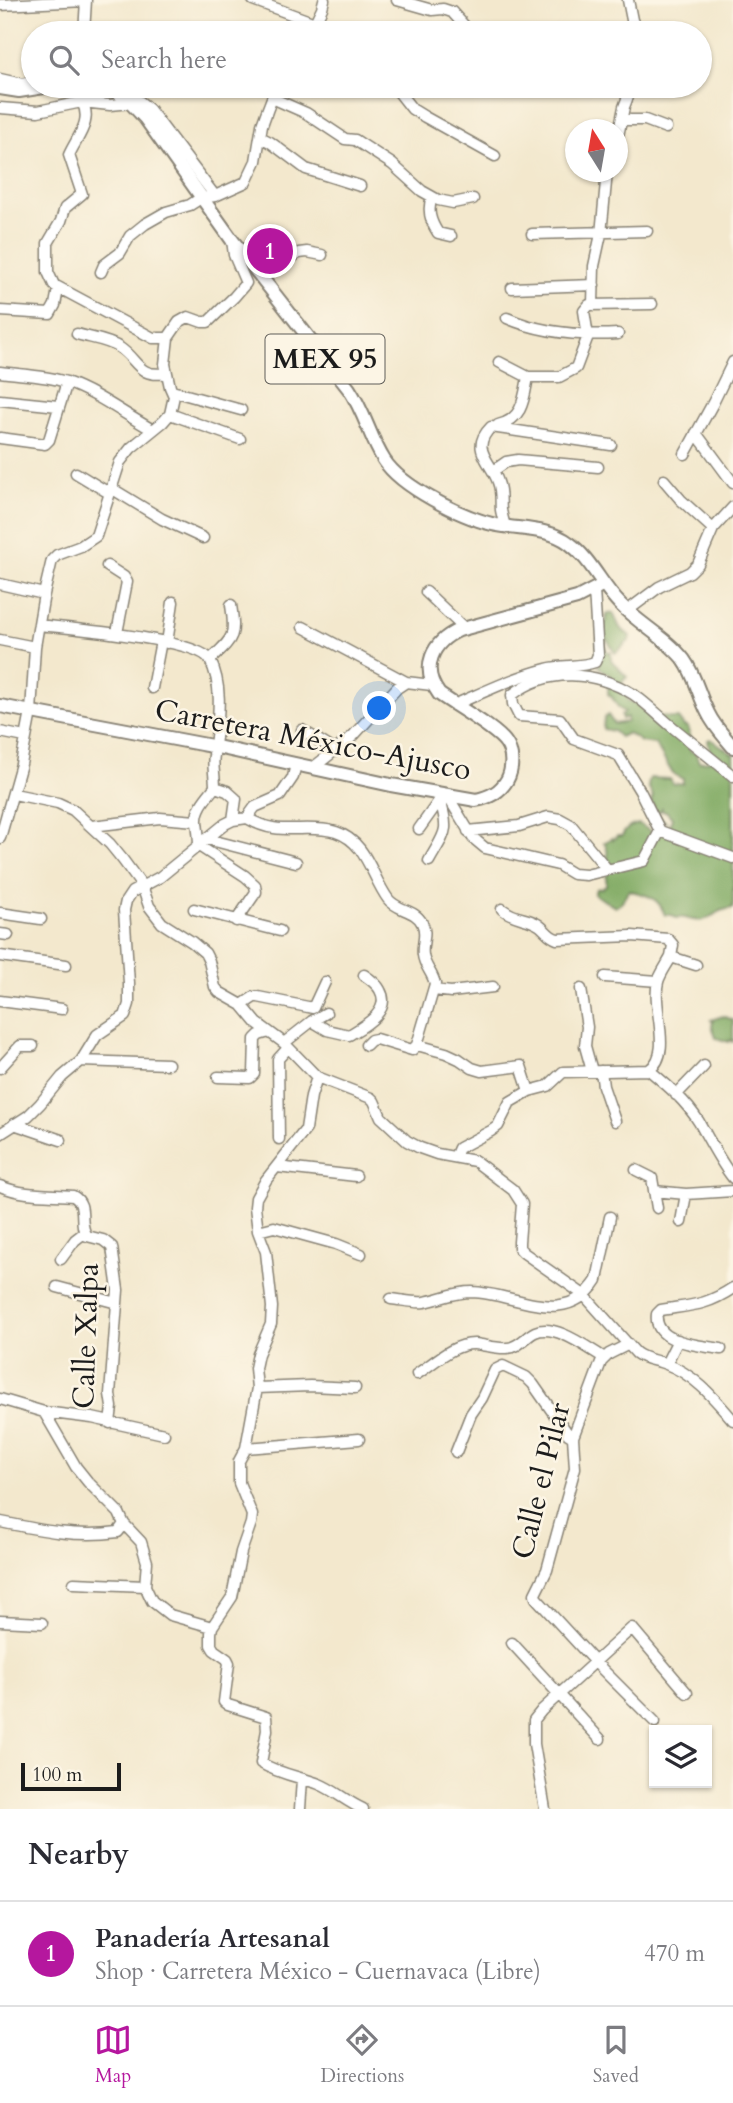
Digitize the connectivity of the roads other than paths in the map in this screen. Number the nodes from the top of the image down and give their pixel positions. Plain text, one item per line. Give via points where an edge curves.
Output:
1 (253, 0) edge
2 (324, 0) edge
3 (397, 0) edge
4 (628, 0) edge
5 (86, 1) edge
6 (0, 5) edge
7 (85, 21) edge
8 (295, 21) edge
9 (316, 21) edge
10 (460, 21) edge
11 (632, 21) edge
12 (0, 79) edge
13 (21, 84) edge
14 (0, 88) edge
15 (21, 91) edge
16 (126, 98) edge
17 (136, 98) edge
18 (272, 98) joint
19 (403, 98) edge
20 (627, 98) edge
21 (82, 102) junction
22 (132, 103) junction
23 (0, 108) edge
24 (622, 119) edge
25 (628, 120) edge
26 (666, 128) dead end
27 (260, 137) junction
28 (495, 156) dead end
29 (606, 182) edge
30 (360, 186) dead end
31 (208, 197) junction
32 (432, 197) junction
33 (473, 199) dead end
34 (647, 231) dead end
35 (532, 234) dead end
36 (601, 234) junction
37 (451, 236) dead end
38 (232, 240) junction
39 (322, 255) dead end
40 (102, 272) dead end
41 (259, 275) junction
42 (246, 283) junction
43 (594, 285) junction
44 (268, 286) junction
45 (512, 288) dead end
46 (58, 289) junction
47 (593, 304) junction
48 (652, 304) dead end
49 (0, 311) edge
50 (507, 318) dead end
51 (77, 334) dead end
52 (618, 334) dead end
53 (588, 336) junction
54 (168, 338) junction
55 (499, 362) dead end
56 (733, 362) edge
57 (0, 372) edge
58 (167, 373) junction
59 (528, 377) junction
60 (66, 382) junction
61 (172, 391) junction
62 (0, 400) edge
63 (58, 406) junction
64 (241, 410) dead end
65 (170, 414) junction
66 (491, 427) junction
67 (153, 430) junction
68 (696, 433) junction
69 (0, 438) edge
70 (240, 439) dead end
71 (611, 445) dead end
72 (685, 454) dead end
73 (598, 467) dead end
74 (493, 471) junction
75 (76, 473) dead end
76 (664, 480) dead end
77 (733, 483) edge
78 (110, 491) junction
79 (733, 506) edge
80 (505, 527) junction
81 (713, 529) junction
82 (203, 538) dead end
83 (107, 566) dead end
84 (0, 584) edge
85 (599, 587) junction
86 (426, 592) dead end
87 (44, 594) junction
88 (173, 603) dead end
89 (231, 605) dead end
90 (627, 611) junction
91 (39, 625) junction
92 (303, 627) dead end
93 (464, 628) junction
94 (117, 633) junction
95 (0, 640) edge
96 (164, 642) junction
97 (35, 647) junction
98 (210, 660) junction
99 (406, 682) junction
100 (432, 685) junction
101 (152, 688) dead end
102 (454, 705) junction
103 (0, 706) edge
104 (30, 712) junction
105 (302, 730) dead end
106 (727, 731) edge
107 (0, 732) edge
108 (26, 737) junction
109 (215, 747) junction
110 (733, 747) edge
111 (336, 751) junction
112 (296, 764) junction
113 (314, 767) junction
114 (733, 776) edge
115 (215, 787) junction
116 (14, 793) junction
117 (444, 796) junction
118 (247, 818) junction
119 (233, 820) junction
120 (197, 821) junction
121 (92, 826) junction
122 (419, 829) dead end
123 (468, 831) junction
124 (660, 831) junction
125 (0, 838) edge
126 (203, 842) junction
127 (733, 858) edge
128 (429, 861) dead end
129 (296, 862) dead end
130 (606, 868) junction
131 (142, 886) junction
132 (194, 909) dead end
133 (502, 909) dead end
134 (0, 912) edge
135 (41, 919) dead end
136 (236, 920) junction
137 (280, 931) dead end
138 (0, 956) edge
139 (671, 957) junction
140 (66, 965) dead end
141 (696, 965) dead end
142 (364, 975) dead end
143 (605, 977) dead end
144 (658, 981) junction
145 (325, 982) dead end
146 (493, 987) dead end
147 (581, 989) dead end
148 (434, 990) junction
149 (0, 1001) edge
150 (242, 1005) junction
151 (62, 1009) dead end
152 (326, 1013) dead end
153 (312, 1021) junction
154 (269, 1032) junction
155 (286, 1045) junction
156 (366, 1045) dead end
157 (417, 1045) junction
158 (33, 1046) dead end
159 (81, 1061) junction
160 (168, 1064) dead end
161 (704, 1066) dead end
162 (0, 1068) edge
163 (649, 1070) junction
164 (597, 1071) junction
165 (218, 1077) dead end
166 (317, 1077) junction
167 (529, 1091) junction
168 (676, 1095) junction
169 (615, 1121) dead end
170 (14, 1124) junction
171 (0, 1134) edge
172 (279, 1139) dead end
173 (61, 1140) dead end
174 (455, 1157) junction
175 (277, 1167) junction
176 (636, 1170) dead end
177 (356, 1176) dead end
178 (733, 1178) edge
179 (0, 1186) edge
180 (654, 1191) junction
181 (733, 1191) edge
182 (687, 1194) junction
183 (657, 1208) dead end
184 (610, 1217) dead end
185 (681, 1222) dead end
186 (258, 1231) junction
187 (84, 1233) junction
188 (361, 1254) dead end
189 (61, 1259) dead end
190 (57, 1287) dead end
191 (733, 1288) edge
192 (584, 1295) junction
193 (391, 1299) dead end
194 (117, 1303) junction
195 (678, 1340) junction
196 (627, 1345) junction
197 (721, 1349) dead end
198 (605, 1358) junction
199 (666, 1364) junction
200 (417, 1374) dead end
201 (257, 1388) junction
202 (355, 1388) dead end
203 (0, 1399) edge
204 (44, 1412) junction
205 (733, 1420) edge
206 (110, 1423) junction
207 (164, 1434) dead end
208 (573, 1437) junction
209 (359, 1439) dead end
210 (246, 1448) junction
211 (456, 1452) dead end
212 (1, 1522) edge
213 (124, 1524) junction
214 (74, 1583) dead end
215 (145, 1586) junction
216 (0, 1621) edge
217 (42, 1623) dead end
218 (212, 1627) junction
219 (512, 1643) dead end
220 (596, 1663) junction
221 (687, 1693) dead end
222 (559, 1695) junction
223 (654, 1722) dead end
224 (600, 1739) dead end
225 (302, 1779) junction
226 (300, 1809) edge
227 (363, 1809) edge
228 (545, 1809) edge

1 - 8 street
2 - 9 street
3 - 10 street via 443,9
4 - 11 street
5 - 6 street
5 - 7 street
12 - 13 street
14 - 15 main road
16 - 22 main road, MEX 95
17 - 31 street via 149,108
18 - 27 street
18 - 32 street via 306,113 345,139 355,140
19 - 28 street via 418,113
20 - 24 street
21 - 22 street
21 - 23 street via 38,111
21 - 46 street via 86,120 69,157 83,191 65,208 48,243 48,272
22 - 31 main road, MEX 95
25 - 26 street via 645,120
27 - 30 street via 306,169
27 - 31 street via 246,182
29 - 36 street
31 - 38 main road, MEX 95
31 - 40 street via 145,224
32 - 33 street via 453,203
32 - 37 street via 431,222 438,233
34 - 36 street
35 - 36 street
36 - 43 street
38 - 41 main road, MEX 95
38 - 42 street via 233,255
39 - 41 street via 299,253
41 - 44 main road, MEX 95
42 - 44 street
42 - 54 street via 208,322 188,317
43 - 45 street
43 - 47 street
44 - 80 main road, MEX 95 via 360,405 392,471 465,515
46 - 49 street via 50,314
46 - 54 street via 153,338
47 - 48 street
47 - 53 street via 584,311
50 - 53 street
51 - 58 street via 119,346 143,372
52 - 53 street
53 - 59 street via 574,370 559,377
54 - 58 street
55 - 59 street
56 - 68 street
57 - 60 street
58 - 61 street
59 - 66 street via 516,418
60 - 63 street
60 - 67 street
61 - 64 street
61 - 65 street
62 - 63 street
63 - 69 street via 45,444
65 - 67 street
65 - 70 street
66 - 71 street
66 - 74 street via 481,446
67 - 78 street via 124,455
68 - 72 street
68 - 77 street
73 - 74 street via 518,460
74 - 80 street
75 - 78 street
76 - 81 street
78 - 82 street
78 - 87 street via 96,536 52,560
79 - 81 street
80 - 85 main road, MEX 95 via 561,538 578,550
81 - 90 street via 690,572 659,587
83 - 94 street via 127,582
84 - 87 street
85 - 90 main road, MEX 95
85 - 93 main road via 577,598
85 - 102 street via 595,662 550,667
86 - 93 street
87 - 91 street
88 - 96 street
89 - 98 street via 235,627 231,640
90 - 106 main road, MEX 95 via 683,659 708,715
91 - 94 street
91 - 97 street
92 - 99 street
93 - 100 main road via 444,638 432,654
94 - 96 street
95 - 97 street
96 - 98 street via 204,653
96 - 101 street
97 - 104 street
98 - 109 street via 219,694
99 - 100 street
99 - 111 street
100 - 102 main road, Carretera México-Ajusco
102 - 117 main road, Carretera México-Ajusco via 506,743 511,774 490,797
103 - 104 main road, Carretera México-Ajusco
104 - 108 street
104 - 109 main road, Carretera México-Ajusco
105 - 111 street
106 - 110 main road, MEX 95
107 - 108 street
108 - 116 street
109 - 112 main road, Carretera México-Ajusco
109 - 115 street
111 - 113 street
112 - 113 main road, Carretera México-Ajusco
112 - 118 street via 280,796 256,807
113 - 117 main road, Carretera México-Ajusco
114 - 124 street via 633,695 600,678 569,674 539,680 512,695 519,716 560,719 574,739 618,755
115 - 119 street via 236,799
115 - 120 street
116 - 121 street via 58,803
116 - 125 street
117 - 122 street
117 - 123 street
117 - 128 street via 446,831
118 - 119 street
118 - 148 street via 271,829 335,832 350,838 389,901 424,925 423,958 434,979
119 - 126 street
120 - 121 street via 160,818
120 - 126 street
121 - 131 street
123 - 130 street via 485,848 558,865 573,874
123 - 130 street via 519,826 548,817 560,819 571,825
124 - 127 street
124 - 130 street via 644,861
126 - 129 street
126 - 131 street
126 - 136 street via 255,886 256,892
131 - 150 street via 162,923 205,953 219,992
131 - 159 street via 132,892 124,909 129,983 125,1016 97,1035
132 - 136 street
133 - 139 street via 557,939 668,939 673,945
134 - 135 street
136 - 137 street
138 - 140 street
139 - 141 street
139 - 144 street
142 - 153 street via 379,987 383,997 383,1005 369,1023 349,1035
143 - 144 street
144 - 163 street via 661,1045 656,1065
145 - 150 street via 313,1008 258,997
146 - 148 street
147 - 164 street via 585,1046
148 - 157 street
149 - 151 street
150 - 154 street
152 - 153 street
153 - 155 street
154 - 155 street
154 - 165 street via 255,1039 250,1078
155 - 166 street
155 - 172 street via 278,1059
156 - 157 street via 376,1039 412,1050
157 - 167 street via 482,1071 521,1066
158 - 162 street via 20,1046
159 - 160 street
159 - 170 street via 28,1116
161 - 168 street
163 - 164 street
163 - 168 street
164 - 167 street via 564,1072 548,1086
164 - 169 street
166 - 174 street via 371,1098 388,1125 413,1144
166 - 175 street via 306,1129
167 - 174 street via 510,1102 491,1132 459,1148
168 - 178 street
170 - 171 street
170 - 173 street
174 - 192 street via 475,1161 513,1190 522,1204 519,1248
175 - 177 street
175 - 186 street via 256,1198
176 - 180 street via 651,1176
179 - 187 street, Calle Xalpa via 14,1192 78,1198
180 - 182 street
180 - 183 street
181 - 182 street
182 - 185 street
184 - 192 street via 597,1280
186 - 188 street via 274,1227
186 - 201 street via 266,1252 272,1307 271,1324 255,1368
187 - 189 street
187 - 194 street, Calle Xalpa via 112,1247
190 - 194 street
191 - 195 street via 716,1300 661,1310 657,1325 663,1334
192 - 193 street via 550,1307 475,1292 421,1302
192 - 196 street
194 - 206 street, Calle Xalpa
195 - 197 street
195 - 199 street
196 - 198 street
196 - 199 street via 642,1358
198 - 200 street via 544,1329 509,1349 471,1343 457,1347
198 - 208 street, Calle el Pilar
199 - 205 street via 703,1387
201 - 202 street
201 - 210 street
203 - 204 street, Calle Xalpa
204 - 206 street, Calle Xalpa
204 - 213 street via 76,1467
206 - 207 street
208 - 211 street via 533,1384 503,1366 495,1370
208 - 220 street, Calle el Pilar via 575,1468 547,1570 535,1594
209 - 210 street
210 - 218 street via 239,1461 239,1483 252,1514 251,1524 232,1597
212 - 213 street via 74,1534 118,1532
213 - 215 street via 145,1552
214 - 215 street
215 - 218 street via 152,1601 170,1615
216 - 217 street
218 - 225 street via 211,1645 229,1663 224,1702 267,1717 261,1763
219 - 222 street
220 - 221 street via 632,1628
220 - 222 street
220 - 223 street
222 - 224 street
222 - 228 street via 534,1720
225 - 226 street
225 - 227 street

